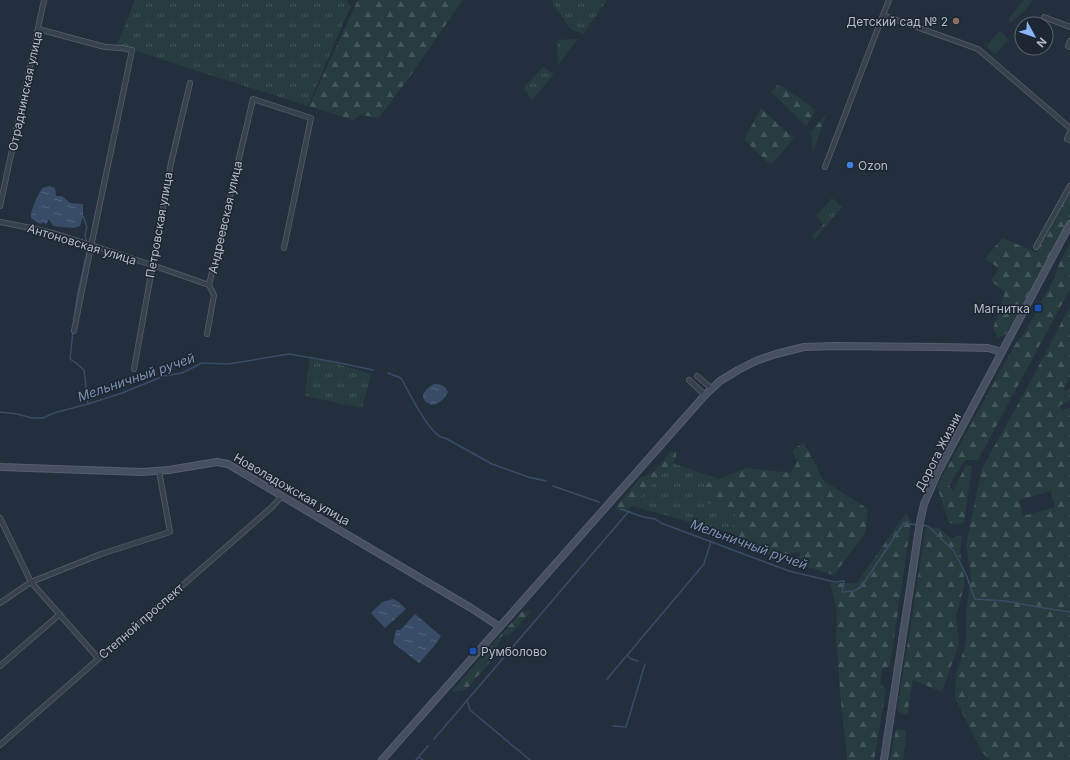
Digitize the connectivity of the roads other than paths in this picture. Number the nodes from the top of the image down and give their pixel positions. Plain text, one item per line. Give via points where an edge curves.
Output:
1 (44, 0) edge
2 (889, 0) edge
3 (883, 15) junction
4 (1054, 21) edge
5 (1070, 27) edge
6 (38, 30) junction
7 (1070, 41) edge
8 (1070, 47) edge
9 (190, 83) dead end
10 (1070, 128) edge
11 (1070, 132) edge
12 (1070, 140) edge
13 (824, 167) dead end
14 (1070, 186) edge
15 (0, 206) edge
16 (0, 222) edge
17 (1070, 224) edge
18 (92, 246) junction
19 (1036, 247) dead end
20 (284, 248) dead end
21 (152, 265) junction
22 (209, 286) junction
23 (74, 331) dead end
24 (207, 334) dead end
25 (1002, 352) junction
26 (134, 368) dead end
27 (697, 376) dead end
28 (689, 380) dead end
29 (711, 388) junction
30 (705, 395) junction
31 (0, 467) edge
32 (159, 471) junction
33 (282, 496) junction
34 (0, 518) edge
35 (6, 531) junction
36 (0, 532) edge
37 (31, 582) junction
38 (0, 603) edge
39 (60, 614) junction
40 (500, 627) junction
41 (98, 658) junction
42 (0, 666) edge
43 (0, 745) edge
44 (382, 760) edge
45 (884, 760) edge

1 - 6 street, Отраднинская улица
2 - 3 street
3 - 10 street via 978,49
3 - 13 street
4 - 5 street
6 - 15 street, Отраднинская улица
6 - 18 street via 105,47 132,50
7 - 8 street
9 - 21 street, Петровская улица via 171,163
11 - 12 street via 1067,139
14 - 19 street
16 - 18 street, Антоновская улица via 36,228
17 - 25 main road, Дорога Жизни
18 - 21 street, Антоновская улица
18 - 23 street
20 - 22 street, Андреевская улица via 311,118 253,99
21 - 22 street, Антоновская улица
21 - 26 street, Петровская улица
22 - 24 street, Андреевская улица via 214,296
25 - 29 main road via 988,348 961,347 804,347 758,360
25 - 45 main road, Дорога Жизни via 938,472 924,504
27 - 29 street
28 - 30 street
29 - 30 main road
30 - 40 main road
31 - 32 main road, Новоладожская улица
32 - 33 main road, Новоладожская улица via 223,462 234,466
32 - 37 street via 170,532 102,554
33 - 40 main road, Новоладожская улица
33 - 41 street, Степной проспект
34 - 35 street
35 - 36 street
35 - 37 street
37 - 38 street
37 - 39 street
39 - 41 street
39 - 42 street
40 - 44 main road
41 - 43 street, Степной проспект

